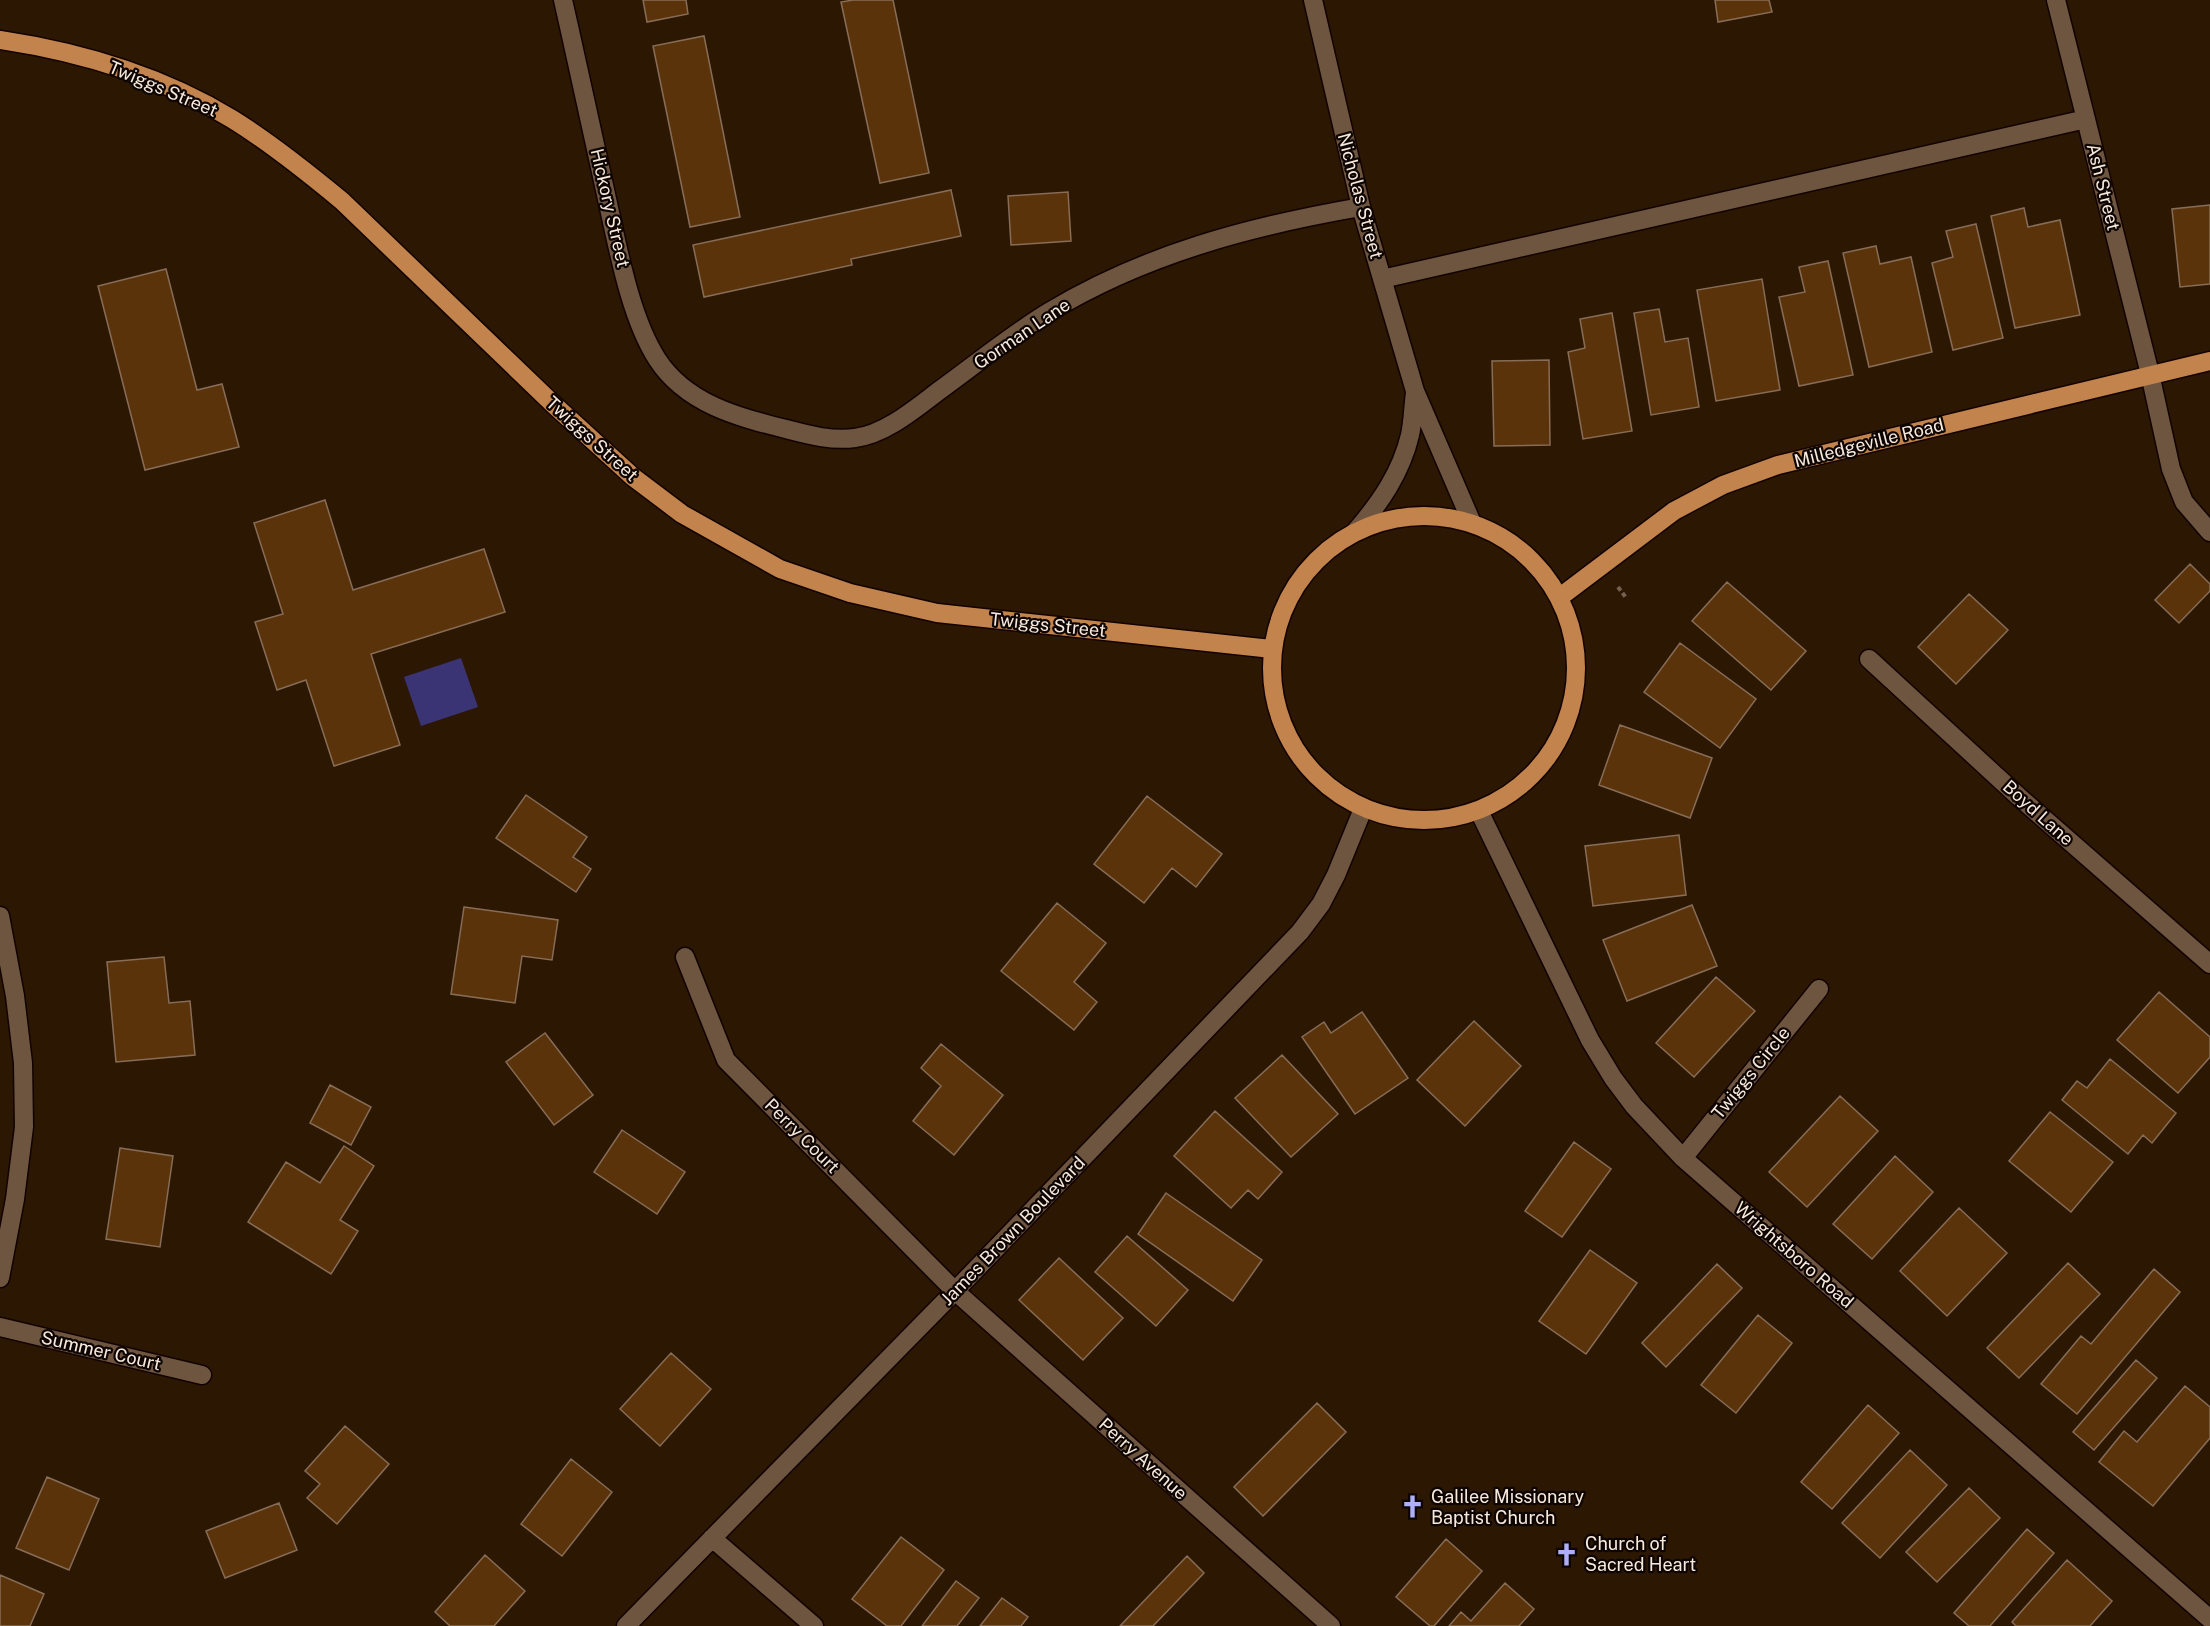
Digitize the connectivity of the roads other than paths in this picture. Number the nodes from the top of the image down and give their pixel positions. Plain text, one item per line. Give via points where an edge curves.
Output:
1 (563, 0) edge
2 (1313, 0) edge
3 (2056, 0) edge
4 (0, 40) edge
5 (2086, 119) junction
6 (1361, 207) junction
7 (1382, 279) junction
8 (2210, 361) edge
9 (2150, 374) junction
10 (1415, 391) junction
11 (696, 396) joint
12 (1472, 523) junction
13 (1354, 532) junction
14 (2210, 532) edge
15 (1560, 597) junction
16 (1272, 649) junction
17 (1869, 660) dead end
18 (1363, 809) junction
19 (1479, 811) junction
20 (0, 916) edge
21 (685, 957) dead end
22 (2210, 964) edge
23 (1819, 989) dead end
24 (1683, 1158) junction
25 (0, 1278) edge
26 (955, 1291) junction
27 (0, 1327) edge
28 (202, 1375) dead end
29 (712, 1538) junction
30 (2210, 1619) edge
31 (626, 1626) edge
32 (814, 1626) edge
33 (1331, 1626) edge

1 - 11 street, Hickory Street via 621,264 643,331 670,376
2 - 6 street, Nicholas Street
3 - 5 street, Ash Street
4 - 16 main road, Twiggs Street via 104,63 192,98 232,119 342,201 633,477 682,514 780,569 850,593 938,613
5 - 7 street
5 - 9 street, Ash Street
6 - 7 street, Nicholas Street
6 - 11 street, Gorman Lane via 1218,238 1154,260 1048,313 900,418 856,438 825,439 734,416
7 - 10 street, Nicholas Street
8 - 9 main road, Milledgeville Road
9 - 14 street, Ash Street via 2171,470 2184,502
9 - 15 main road, Milledgeville Road via 1778,465 1724,485 1674,511
10 - 12 street, Nicholas Street
10 - 13 street, Nicholas Street via 1410,435 1394,477 1380,503
12 - 13 main road via 1432,516 1393,519
12 - 15 main road via 1507,540 1537,565
13 - 16 main road via 1314,561 1285,602
15 - 19 main road via 1576,646 1575,698 1557,745 1523,785
16 - 18 main road via 1273,698 1291,744 1322,782
17 - 22 street, Boyd Lane
18 - 19 main road via 1401,819 1441,821
18 - 26 street, James Brown Boulevard via 1331,885 1300,932
19 - 24 street, Wrightsboro Road via 1590,1040 1634,1106
20 - 25 street via 18,1019 24,1127
21 - 26 street, Perry Court via 726,1060
23 - 24 street, Twiggs Circle
24 - 30 street, Wrightsboro Road
26 - 29 street, James Brown Boulevard
26 - 33 street, Perry Avenue
27 - 28 street, Summer Court
29 - 31 street, James Brown Boulevard
29 - 32 street

